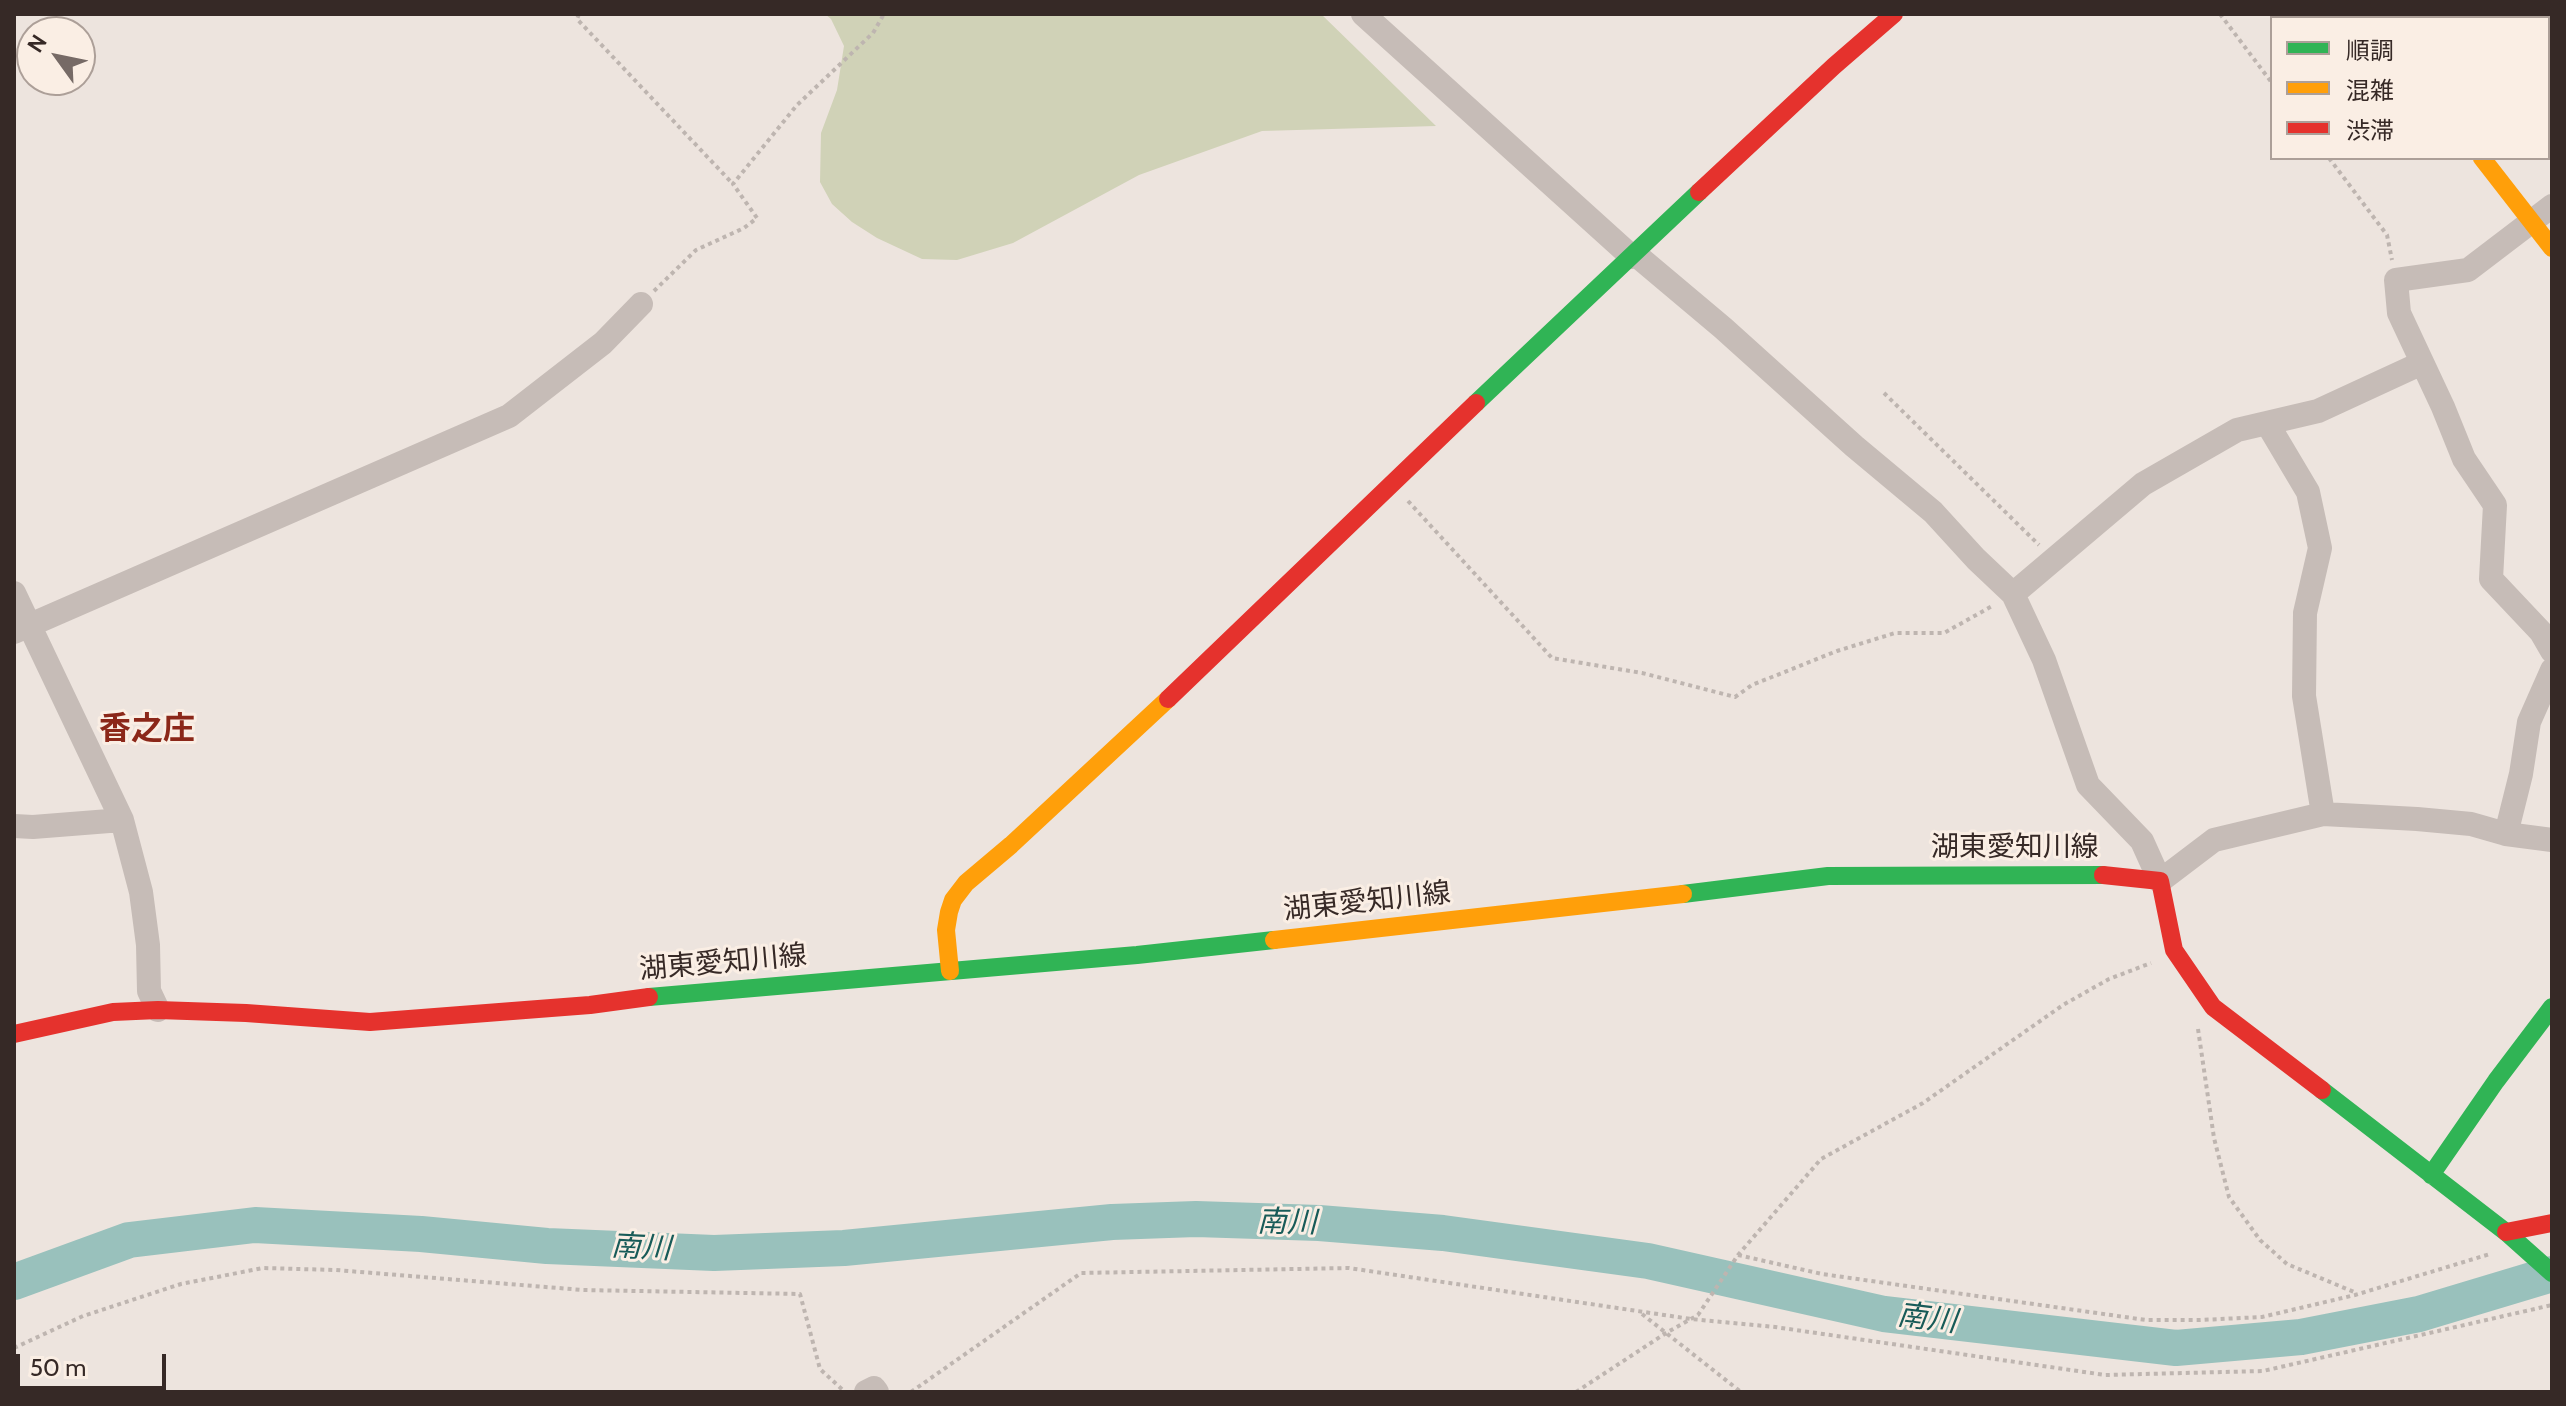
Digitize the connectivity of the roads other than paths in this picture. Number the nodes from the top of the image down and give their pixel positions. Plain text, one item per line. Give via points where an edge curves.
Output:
1 (1363, 14) edge
2 (1894, 14) edge
3 (2484, 160) edge
4 (2552, 206) edge
5 (2531, 221) junction
6 (2552, 248) edge
7 (1633, 256) junction
8 (641, 304) road end
9 (2422, 363) junction
10 (2267, 423) junction
11 (14, 593) edge
12 (2013, 594) junction
13 (22, 629) edge
14 (2552, 651) edge
15 (2552, 670) edge
16 (2323, 814) junction
17 (122, 820) junction
18 (14, 826) edge
19 (2506, 834) junction
20 (2552, 840) edge
21 (2160, 881) junction
22 (950, 971) junction
23 (2552, 1007) edge
24 (158, 1010) junction
25 (14, 1034) edge
26 (2431, 1175) junction
27 (2552, 1223) edge
28 (2517, 1242) junction
29 (2552, 1273) edge
30 (866, 1392) edge
31 (877, 1392) edge

1 - 7 street
2 - 7 main road
3 - 5 main road
4 - 5 street
5 - 6 main road
5 - 9 street via 2468,270 2396,280 2399,313
7 - 12 street via 1933,512
7 - 22 main road via 1121,744 966,883 949,912
8 - 13 street via 603,343 509,416
9 - 10 street via 2318,411
9 - 14 street via 2464,459 2495,505 2491,579
10 - 12 street via 2237,430 2143,484
10 - 16 street via 2308,492 2320,548 2305,613 2304,696
11 - 13 street
12 - 21 street via 2044,660 2088,785 2142,841
13 - 17 street
15 - 19 street via 2529,722
16 - 19 street via 2471,824
16 - 21 street via 2214,840
17 - 18 street
17 - 24 street via 141,892 149,991
19 - 20 street
21 - 22 main road, 湖東愛知川線 via 2103,875 1828,876 1516,914
21 - 26 main road via 2174,950 2213,1007
22 - 24 main road, 湖東愛知川線 via 370,1022
23 - 26 main road
24 - 25 main road, 湖東愛知川線 via 113,1012
26 - 28 main road
27 - 28 main road
28 - 29 main road
30 - 31 street

